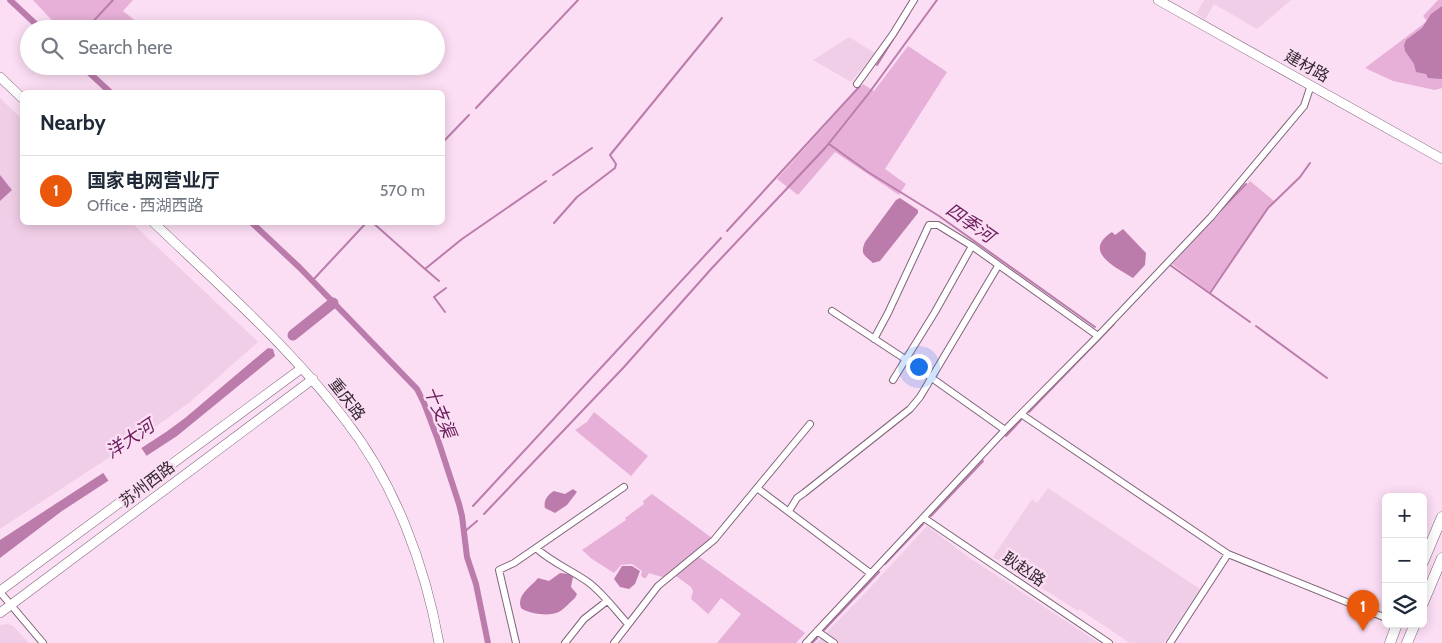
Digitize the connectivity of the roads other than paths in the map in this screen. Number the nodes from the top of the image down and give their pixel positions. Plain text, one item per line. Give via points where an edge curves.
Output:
1 (914, 0) edge
2 (1158, 0) edge
3 (0, 77) edge
4 (857, 84) dead end
5 (1312, 85) junction
6 (20, 96) edge
7 (1442, 159) edge
8 (156, 225) edge
9 (972, 246) junction
10 (998, 266) junction
11 (832, 311) dead end
12 (1098, 336) junction
13 (874, 339) junction
14 (905, 359) junction
15 (302, 368) junction
16 (931, 377) junction
17 (313, 379) junction
18 (893, 380) dead end
19 (260, 399) junction
20 (269, 412) junction
21 (1021, 414) junction
22 (810, 424) dead end
23 (1005, 430) junction
24 (624, 487) dead end
25 (757, 488) junction
26 (789, 511) junction
27 (1442, 517) edge
28 (924, 518) junction
29 (536, 548) junction
30 (1427, 553) edge
31 (1228, 554) junction
32 (1442, 558) edge
33 (870, 573) junction
34 (0, 592) edge
35 (1427, 594) edge
36 (607, 601) junction
37 (11, 606) junction
38 (0, 614) edge
39 (1382, 616) edge
40 (628, 624) junction
41 (1396, 628) edge
42 (1413, 628) edge
43 (817, 631) junction
44 (43, 643) edge
45 (439, 643) edge
46 (516, 643) edge
47 (565, 643) edge
48 (614, 643) edge
49 (806, 643) edge
50 (834, 643) edge
51 (1109, 643) edge
52 (1170, 643) edge
53 (1390, 643) edge
54 (1407, 643) edge

1 - 4 street
2 - 5 street, 建材路
3 - 6 street
5 - 7 street, 建材路
5 - 12 street via 1304,106 1211,217
8 - 15 street, 重庆路
9 - 10 street
9 - 13 street via 938,225 930,225
9 - 14 street via 936,312
10 - 12 street
10 - 16 street
11 - 13 street
12 - 21 street
13 - 14 street
14 - 16 street
14 - 18 street
15 - 17 street, 重庆路
15 - 19 street, 苏州西路
16 - 23 street
16 - 26 street via 920,397 902,416 797,498
17 - 20 street, 苏州西路
17 - 45 street, 重庆路 via 373,460 403,518 434,614
19 - 20 street
19 - 34 street, 苏州西路
20 - 37 street, 苏州西路
21 - 23 street
21 - 31 street
22 - 25 street
23 - 28 street
24 - 29 street
25 - 26 street
25 - 40 street via 714,540 658,586
26 - 33 street
27 - 30 main road
28 - 33 street
28 - 51 street, 耿赵路
29 - 36 street via 588,582
29 - 46 street via 499,570
31 - 39 street
31 - 52 street
32 - 35 main road
33 - 43 street
34 - 37 street
36 - 40 street
36 - 47 street via 584,619
37 - 38 street, 苏州西路
37 - 44 street
40 - 48 street
41 - 53 main road
42 - 54 main road
43 - 49 street
43 - 50 street

